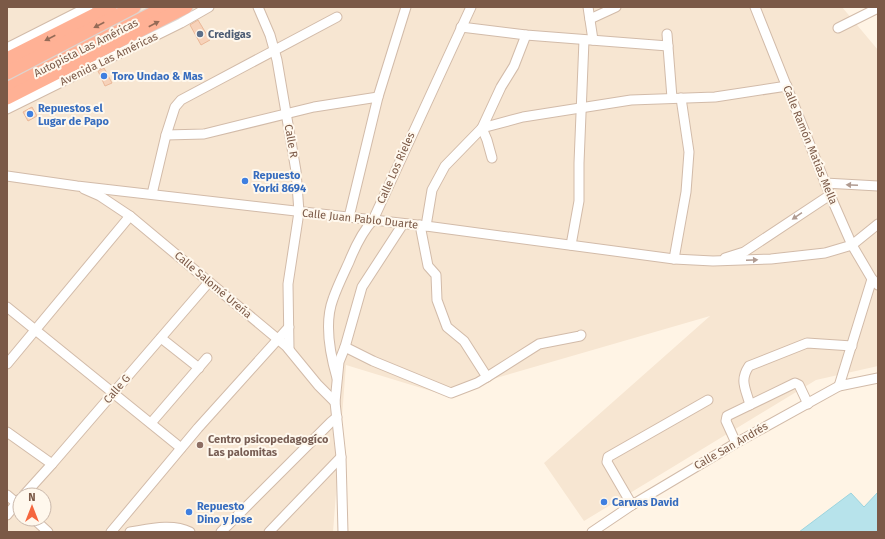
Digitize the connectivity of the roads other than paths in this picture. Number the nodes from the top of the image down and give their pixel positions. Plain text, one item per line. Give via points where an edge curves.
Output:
1 (88, 7) edge
2 (110, 7) edge
3 (134, 7) edge
4 (165, 7) edge
5 (186, 7) edge
6 (210, 7) edge
7 (258, 7) edge
8 (406, 7) edge
9 (471, 7) edge
10 (588, 7) edge
11 (616, 7) edge
12 (754, 7) edge
13 (878, 8) edge
14 (337, 16) dead end
15 (590, 19) junction
16 (461, 28) junction
17 (838, 28) dead end
18 (667, 34) dead end
19 (526, 36) junction
20 (589, 40) junction
21 (668, 46) junction
22 (7, 48) edge
23 (274, 51) junction
24 (7, 59) edge
25 (7, 73) edge
26 (787, 86) junction
27 (7, 89) edge
28 (378, 97) junction
29 (7, 98) edge
30 (677, 98) junction
31 (582, 107) junction
32 (7, 109) edge
33 (286, 114) junction
34 (482, 128) junction
35 (166, 135) junction
36 (492, 158) dead end
37 (7, 176) edge
38 (825, 183) junction
39 (77, 186) junction
40 (878, 186) edge
41 (152, 194) junction
42 (830, 195) junction
43 (299, 212) junction
44 (130, 216) junction
45 (349, 217) junction
46 (373, 220) junction
47 (403, 224) junction
48 (878, 224) edge
49 (423, 226) junction
50 (571, 245) junction
51 (852, 245) junction
52 (674, 259) junction
53 (713, 261) junction
54 (209, 282) junction
55 (875, 282) edge
56 (7, 307) edge
57 (289, 327) junction
58 (36, 330) junction
59 (581, 335) dead end
60 (161, 338) junction
61 (278, 339) junction
62 (852, 346) junction
63 (345, 347) junction
64 (289, 349) junction
65 (207, 358) dead end
66 (7, 364) edge
67 (199, 368) junction
68 (486, 377) junction
69 (337, 378) junction
70 (878, 378) edge
71 (840, 386) junction
72 (113, 393) junction
73 (708, 400) dead end
74 (335, 402) junction
75 (808, 404) junction
76 (750, 405) junction
77 (338, 417) junction
78 (151, 423) junction
79 (7, 432) edge
80 (736, 443) junction
81 (181, 448) junction
82 (341, 457) junction
83 (52, 464) junction
84 (31, 487) edge
85 (632, 504) junction
86 (110, 532) edge
87 (130, 532) edge
88 (190, 532) edge
89 (221, 532) edge
90 (269, 532) edge
91 (343, 532) edge
92 (592, 532) edge

1 - 22 street
2 -> 24 highway
3 -> 25 highway, Autopista Las Américas
4 - 27 highway, Autopista Las Américas
29 -> 5 highway
6 - 32 street, Avenida Las Américas
7 - 23 street, Calle R via 270,34
8 - 28 street
9 - 16 street, Calle Los Rieles
10 - 15 street
11 - 15 street
12 - 26 street, Calle Ramón Matías Mella
13 - 17 street
14 - 23 street
15 - 20 street
16 - 19 street
16 - 46 street, Calle Los Rieles
18 - 21 street
19 - 20 street
19 - 34 street via 514,66
20 - 21 street
20 - 31 street
21 - 30 street
23 - 33 street, Calle R
23 - 35 street via 181,100 175,107
26 - 30 street via 715,97
26 - 38 street, Calle Ramón Matías Mella
28 - 33 street
28 - 45 street
30 - 31 street via 631,100
30 - 52 street via 689,152 686,192
31 - 34 street via 523,117
31 - 50 street via 579,201
33 - 35 street via 204,134
33 - 43 street, Calle R via 296,171
34 - 36 street
34 - 49 street via 445,166 432,190
35 - 41 street
37 - 39 street, Calle Juan Pablo Duarte
40 -> 38 street
38 - 42 street, Calle Ramón Matías Mella
39 - 41 street, Calle Juan Pablo Duarte
39 - 44 street, Calle Salomé Ureña via 100,196
41 - 43 street, Calle Juan Pablo Duarte
42 - 51 street, Calle Ramón Matías Mella
42 -> 53 street, Calle Juan Pablo Duarte via 744,252
43 - 45 street, Calle Juan Pablo Duarte
43 - 57 street, Calle R via 288,284
44 - 54 street, Calle Salomé Ureña
44 - 58 street
45 - 46 street, Calle Juan Pablo Duarte
46 - 47 street, Calle Juan Pablo Duarte
46 - 69 street, Calle Los Rieles via 355,248 332,300 329,342
47 - 49 street, Calle Juan Pablo Duarte
47 - 63 street via 362,287
48 - 51 street, Calle Juan Pablo Duarte
49 - 50 street, Calle Juan Pablo Duarte
49 - 68 street via 428,266 436,275 437,300 447,327 464,340
50 - 52 street, Calle Juan Pablo Duarte
53 -> 51 street, Calle Juan Pablo Duarte via 771,259 825,253
51 - 55 street, Calle Ramón Matías Mella
52 - 53 street, Calle Juan Pablo Duarte
54 - 60 street, Calle G
54 - 61 street, Calle Salomé Ureña
55 - 62 street, Calle Ramón Matías Mella
56 - 58 street
57 - 61 street
57 - 64 street, Calle R
58 - 66 street
58 - 72 street
59 - 68 street via 539,344
60 - 67 street
60 - 72 street, Calle G
61 - 64 street, Calle Salomé Ureña
61 - 81 street
62 - 71 street, Calle Ramón Matías Mella
62 - 76 street via 807,343 749,366 743,381
63 - 68 street via 448,393
63 - 69 street via 339,362
64 - 74 street, Calle Salomé Ureña
65 - 67 street
67 - 78 street
69 - 74 street
70 - 71 street, Calle San Andrés
71 - 75 street, Calle San Andrés
72 - 78 street
72 - 83 street, Calle G
73 - 85 street via 608,457 607,462
74 - 77 street
75 - 76 street via 799,385 795,383
75 - 80 street, Calle San Andrés
76 - 80 street via 726,418
77 - 82 street
77 - 89 street
78 - 81 street
79 - 83 street
80 - 85 street, Calle San Andrés
81 - 86 street
82 - 90 street
82 - 91 street
83 - 84 street, Calle G
85 - 92 street, Calle San Andrés
87 - 88 street via 162,527

